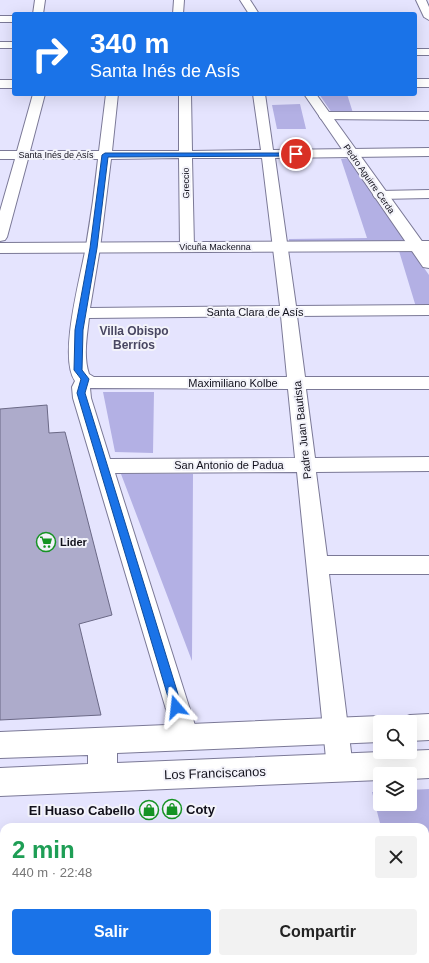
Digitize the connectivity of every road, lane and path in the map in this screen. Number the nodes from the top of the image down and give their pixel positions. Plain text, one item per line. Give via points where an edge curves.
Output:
1 (40, 0) edge
2 (179, 0) edge
3 (244, 0) edge
4 (421, 0) edge
5 (38, 12) edge
6 (178, 12) edge
7 (253, 12) edge
8 (0, 19) edge
9 (12, 19) edge
10 (426, 20) edge
11 (12, 45) edge
12 (0, 46) edge
13 (417, 52) edge
14 (429, 52) edge
15 (417, 83) edge
16 (429, 83) edge
17 (0, 84) edge
18 (12, 84) edge
19 (37, 96) edge
20 (112, 96) edge
21 (185, 96) edge
22 (259, 96) edge
23 (311, 96) edge
24 (325, 116) junction
25 (429, 116) edge
26 (429, 152) edge
27 (268, 154) junction
28 (352, 154) junction
29 (0, 155) edge
30 (22, 155) junction
31 (105, 155) junction
32 (185, 155) junction
33 (380, 194) junction
34 (429, 194) edge
35 (0, 237) edge
36 (423, 246) edge
37 (187, 247) junction
38 (282, 247) junction
39 (0, 248) edge
40 (93, 248) junction
41 (429, 263) edge
42 (429, 310) edge
43 (289, 312) junction
44 (82, 313) junction
45 (85, 379) junction
46 (297, 383) junction
47 (429, 383) edge
48 (429, 464) edge
49 (306, 465) junction
50 (102, 466) junction
51 (317, 565) junction
52 (429, 565) edge
53 (417, 728) edge
54 (429, 728) edge
55 (373, 729) edge
56 (336, 731) junction
57 (186, 738) junction
58 (105, 741) junction
59 (0, 745) edge
60 (429, 764) edge
61 (340, 768) junction
62 (104, 778) junction
63 (0, 782) edge

1 - 5 street
2 - 6 street
3 - 7 street
4 - 10 street
8 - 9 street
11 - 12 street
13 - 14 street
15 - 16 street
17 - 18 street
19 - 30 street
20 - 31 street
21 - 32 street, Greccio
22 - 27 street, Padre Juan Bautista
23 - 24 street, Pedro Aguirre Cerda
24 - 25 street
24 - 28 street, Pedro Aguirre Cerda
26 - 28 street, Santa Inés de Asís
27 - 28 street, Santa Inés de Asís
27 - 32 street, Santa Inés de Asís
27 - 38 street, Padre Juan Bautista
28 - 33 street, Pedro Aguirre Cerda
29 - 30 street, Santa Inés de Asís
30 - 31 street, Santa Inés de Asís
30 - 35 street
31 - 32 street, Santa Inés de Asís
31 - 40 street
32 - 37 street, Greccio
33 - 34 street
33 - 36 street, Pedro Aguirre Cerda
36 - 38 street, Vicuña Mackenna
36 - 41 street, Pedro Aguirre Cerda
37 - 38 street, Vicuña Mackenna
37 - 40 street, Vicuña Mackenna
38 - 43 street, Padre Juan Bautista
39 - 40 street, Vicuña Mackenna
40 - 44 street
42 - 43 street, Santa Clara de Asís
43 - 44 street, Santa Clara de Asís
43 - 46 street, Padre Juan Bautista
44 - 45 street via 78,366 79,374
45 - 46 street, Maximiliano Kolbe via 102,383
45 - 50 street via 81,388 82,398
46 - 47 street, Maximiliano Kolbe
46 - 49 street, Padre Juan Bautista
48 - 49 street, San Antonio de Padua
49 - 50 street, San Antonio de Padua
49 - 51 street, Padre Juan Bautista
50 - 57 street
51 - 52 street
51 - 56 street, Padre Juan Bautista
53 - 54 street
55 - 56 street
56 - 57 street
56 - 61 street, Padre Juan Bautista
57 - 58 street
58 - 59 street
58 - 62 street via 102,759
60 - 61 street, Los Franciscanos
61 - 62 street, Los Franciscanos
62 - 63 street, Los Franciscanos

